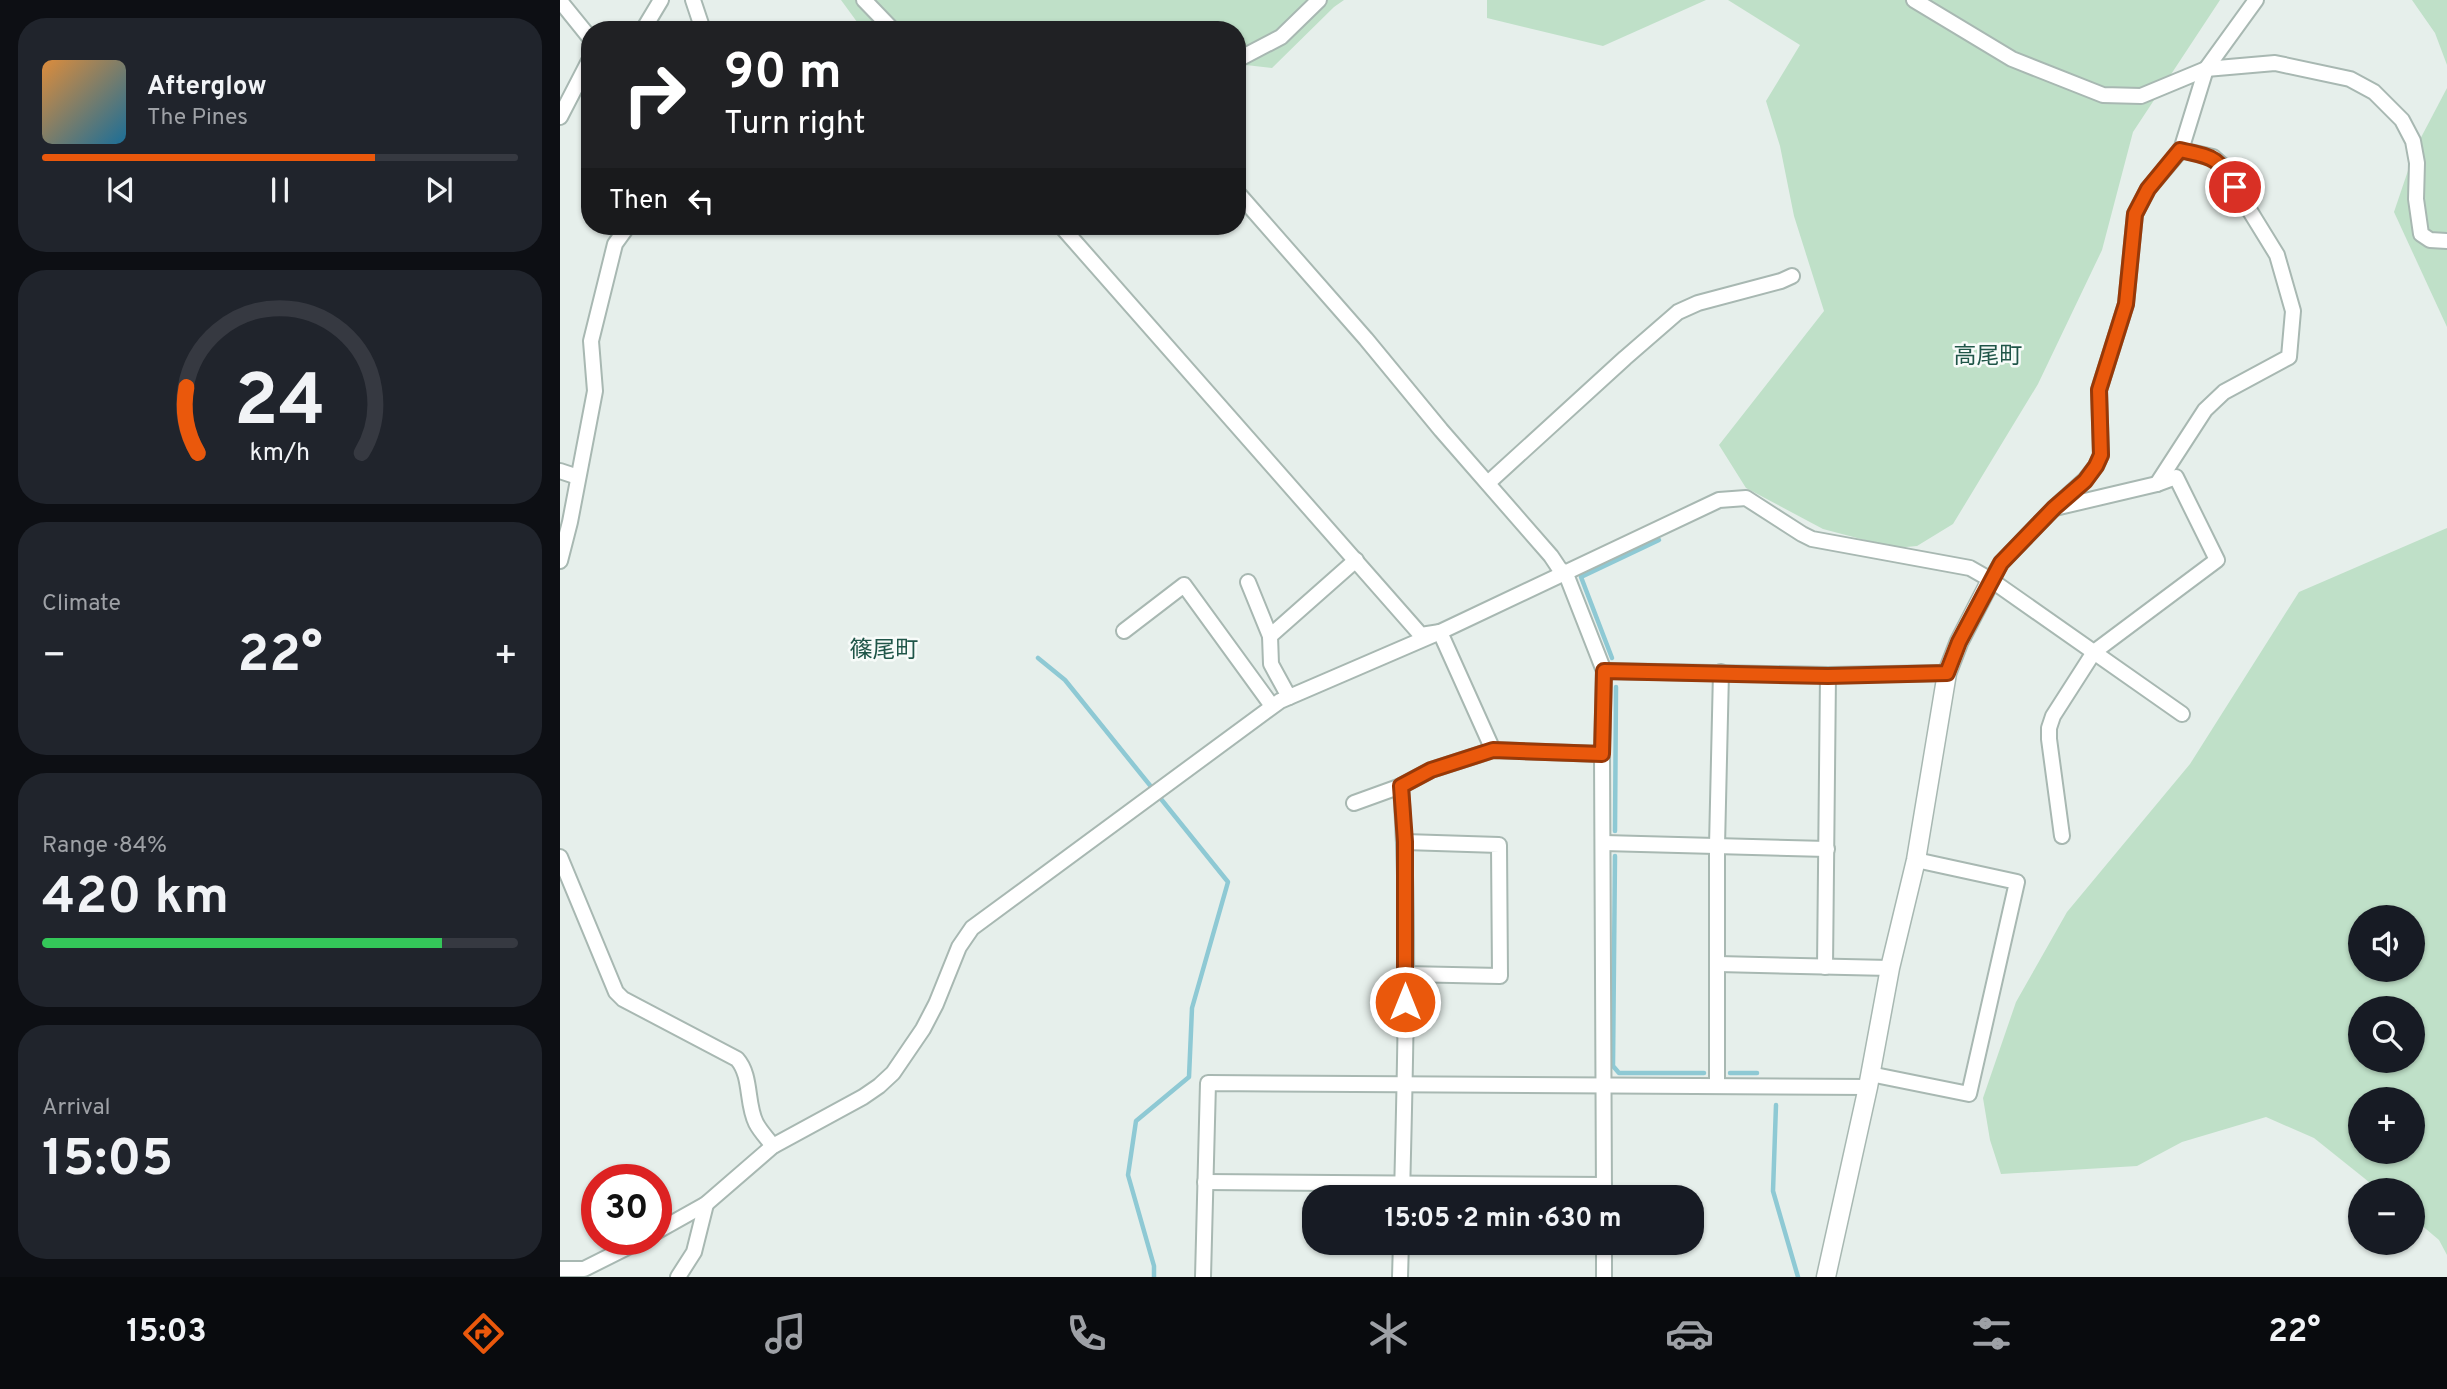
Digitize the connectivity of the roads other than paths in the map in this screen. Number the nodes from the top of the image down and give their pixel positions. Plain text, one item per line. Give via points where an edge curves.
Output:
1 (661, 0) edge
2 (692, 0) edge
3 (864, 0) edge
4 (1319, 0) edge
5 (1914, 0) edge
6 (2256, 0) edge
7 (560, 1) edge
8 (648, 21) edge
9 (700, 21) edge
10 (884, 21) edge
11 (581, 27) edge
12 (1246, 55) edge
13 (2206, 69) junction
14 (581, 76) edge
15 (560, 117) edge
16 (2180, 150) junction
17 (1246, 202) edge
18 (622, 235) edge
19 (1069, 235) edge
20 (2447, 241) edge
21 (1792, 276) dead end
22 (560, 471) edge
23 (578, 477) junction
24 (1488, 483) junction
25 (2157, 484) junction
26 (2054, 508) junction
27 (1356, 560) junction
28 (560, 561) edge
29 (1566, 574) junction
30 (1990, 580) junction
31 (1248, 582) dead end
32 (1124, 631) dead end
33 (1440, 632) junction
34 (1270, 636) junction
35 (2094, 652) junction
36 (1604, 671) junction
37 (1721, 672) junction
38 (1947, 673) junction
39 (1828, 676) junction
40 (1289, 697) junction
41 (1272, 706) junction
42 (2182, 714) dead end
43 (1493, 750) junction
44 (1602, 754) junction
45 (1401, 786) junction
46 (1354, 803) dead end
47 (2062, 836) dead end
48 (1405, 842) junction
49 (1604, 843) junction
50 (1717, 846) junction
51 (1827, 849) junction
52 (560, 857) edge
53 (1916, 860) junction
54 (1718, 964) junction
55 (1825, 967) junction
56 (1890, 968) junction
57 (1405, 974) junction
58 (1869, 1080) junction
59 (1406, 1084) junction
60 (1717, 1085) junction
61 (1603, 1087) junction
62 (773, 1146) junction
63 (1205, 1182) junction
64 (1402, 1185) edge
65 (1604, 1185) edge
66 (1302, 1186) edge
67 (706, 1205) junction
68 (672, 1223) edge
69 (612, 1255) edge
70 (1401, 1255) edge
71 (1604, 1255) edge
72 (560, 1269) edge
73 (678, 1277) edge
74 (1203, 1277) edge
75 (1401, 1277) edge
76 (1604, 1277) edge
77 (1826, 1277) edge

1 - 8 street
2 - 9 street
3 - 10 street
4 - 12 street via 1281,37
5 - 13 street via 2012,59 2103,95 2141,96
6 - 13 street
7 - 11 street
13 - 16 street
13 - 20 street via 2275,63 2350,79 2374,92 2402,120 2413,141 2421,234
14 - 15 street
16 - 25 street via 2213,157 2221,164 2277,255 2293,311 2289,357 2224,392 2205,410
16 - 26 street via 2148,189 2135,214 2126,304 2099,390 2101,455 2085,481
17 - 24 street
18 - 23 street via 615,244 591,341 595,391
19 - 27 street
21 - 24 street via 1678,312
22 - 23 street
23 - 28 street
24 - 29 street
25 - 26 street
25 - 35 street via 2176,477 2217,560
26 - 30 street
27 - 33 street via 1421,635
27 - 34 street
29 - 30 street via 1719,500 1746,498 1812,538 1970,568
29 - 33 street
29 - 36 street
30 - 35 street
30 - 38 street
31 - 34 street
32 - 41 street via 1184,585
33 - 40 street
33 - 43 street
34 - 40 street via 1271,664
35 - 42 street
35 - 47 street via 2049,728
36 - 37 street
36 - 44 street
37 - 39 street
37 - 50 street
38 - 39 street
38 - 53 street
39 - 51 street
40 - 41 street
41 - 62 street via 972,928 923,1029 893,1073 863,1097
43 - 44 street
43 - 45 street via 1431,770
44 - 49 street
45 - 46 street
45 - 48 street
48 - 57 street
48 - 57 street via 1499,845 1500,976
49 - 50 street
49 - 61 street
50 - 51 street
50 - 54 street
51 - 55 street
52 - 62 street via 616,992 737,1059 746,1074 756,1123
53 - 56 street
53 - 58 street via 2017,882 1969,1094
54 - 55 street
54 - 60 street
55 - 56 street
56 - 58 street
57 - 59 street
58 - 60 street
58 - 77 street
59 - 61 street
59 - 63 street via 1208,1083
59 - 64 street
60 - 61 street
61 - 65 street
62 - 67 street
63 - 66 street
63 - 74 street
67 - 68 street
67 - 73 street via 694,1252
69 - 72 street via 584,1269
70 - 75 street
71 - 76 street

